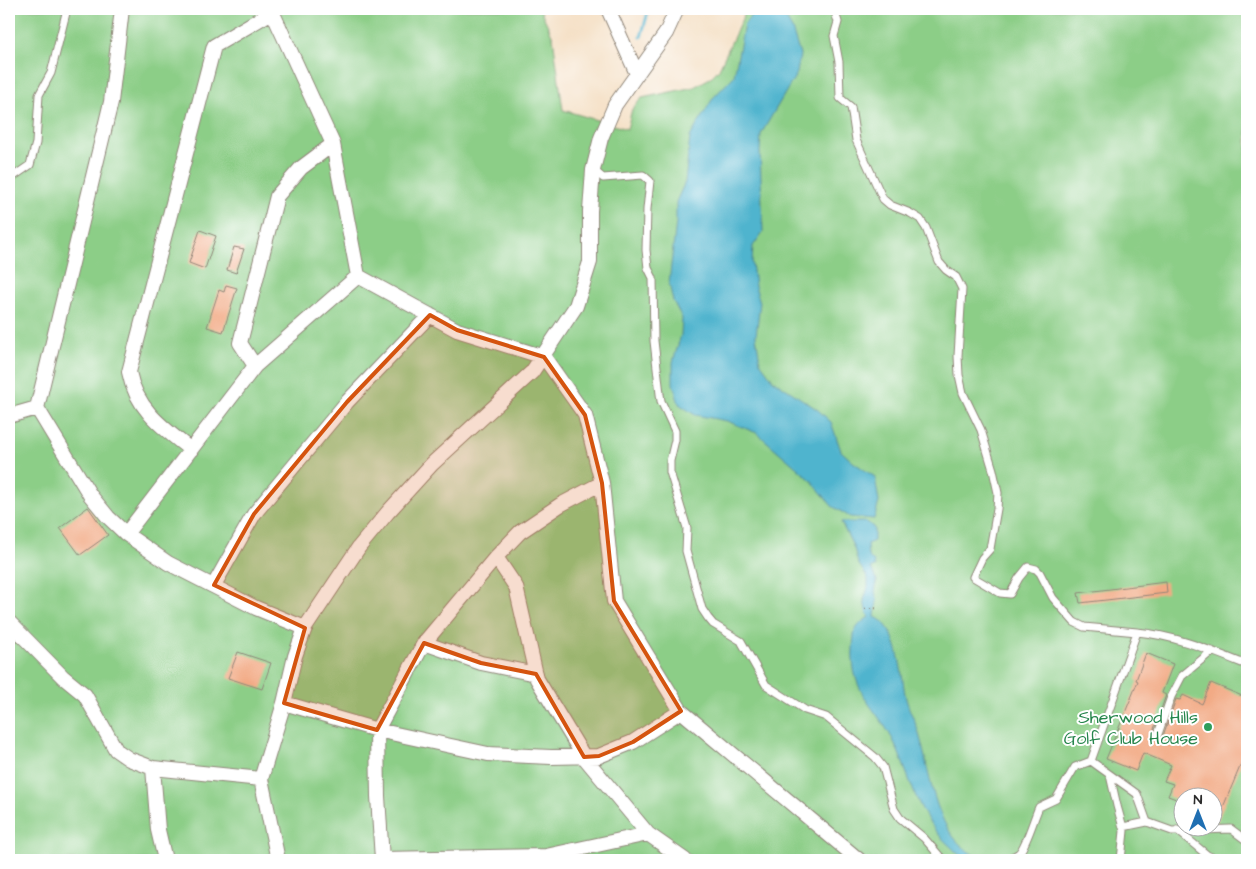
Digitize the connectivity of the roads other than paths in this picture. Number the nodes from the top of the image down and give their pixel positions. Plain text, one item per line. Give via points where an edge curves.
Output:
1 (67, 9) edge
2 (122, 9) edge
3 (608, 9) edge
4 (677, 9) edge
5 (834, 9) edge
6 (272, 11) edge
7 (637, 74) junction
8 (333, 144) junction
9 (593, 170) junction
10 (9, 177) edge
11 (358, 276) junction
12 (430, 315) junction
13 (544, 357) junction
14 (255, 366) junction
15 (37, 408) junction
16 (9, 416) edge
17 (191, 450) junction
18 (602, 482) junction
19 (126, 534) junction
20 (496, 557) junction
21 (214, 585) junction
22 (9, 622) edge
23 (305, 628) junction
24 (1136, 632) junction
25 (424, 643) junction
26 (1212, 651) junction
27 (1247, 665) edge
28 (536, 674) junction
29 (284, 703) junction
30 (681, 711) junction
31 (377, 730) junction
32 (1158, 734) dead end
33 (584, 757) junction
34 (1091, 761) junction
35 (154, 768) junction
36 (1110, 775) junction
37 (261, 779) junction
38 (1147, 822) junction
39 (1123, 827) junction
40 (1224, 829) edge
41 (1174, 831) edge
42 (648, 834) junction
43 (1184, 836) edge
44 (1247, 841) edge
45 (165, 860) edge
46 (278, 860) edge
47 (382, 860) edge
48 (685, 860) edge
49 (859, 860) edge
50 (943, 860) edge
51 (1004, 860) edge
52 (1120, 860) edge
53 (1218, 860) edge

1 - 10 lane via 52,73 40,95 36,143 30,165
2 - 15 street via 111,102
3 - 7 street
4 - 7 street via 666,33
5 - 24 lane via 838,22 834,36 840,98 851,107 856,140 883,199 920,219 939,262 956,277 962,289 959,374 963,394 981,430 998,493 990,549 973,577 1000,593 1010,594 1028,567 1036,569 1053,598 1074,622 1084,627
6 - 8 street
6 - 17 street via 214,46 129,372 141,404 156,422
7 - 9 street via 615,105 601,138
8 - 11 street
8 - 14 street via 301,168 277,196 240,343
9 - 13 street via 590,262 576,306
9 - 50 lane via 603,178 643,175 650,181 646,250 653,278 654,341 660,394 675,431 670,472 687,528 686,551 702,609 713,624 741,641 766,685 805,710 826,717 875,757 883,768 894,809
11 - 12 street
11 - 14 street
12 - 13 street via 457,330
12 - 21 street via 348,402 254,514
13 - 18 street via 585,415
13 - 23 street via 532,372 432,464 388,512 359,547
14 - 17 street
15 - 16 street
15 - 19 street via 90,495
17 - 19 street
18 - 20 street via 520,532
18 - 30 street via 614,602
19 - 21 street via 168,563
20 - 25 street
20 - 28 street via 516,587
21 - 23 street via 256,608
22 - 35 street via 85,695 116,750 129,759
23 - 29 street
24 - 26 lane via 1154,633
24 - 34 lane
25 - 28 street via 480,663
25 - 31 street
26 - 27 lane
26 - 32 lane via 1182,676
28 - 33 street
29 - 31 street
29 - 37 street
30 - 33 street via 633,742 599,756
30 - 49 street
31 - 33 street via 488,754
31 - 47 street
33 - 42 street
34 - 36 lane
34 - 51 lane via 1075,767 1056,799 1039,807 1025,845 1018,854
35 - 37 street
35 - 45 street via 158,830
36 - 38 lane via 1137,794
36 - 39 lane
37 - 46 street
38 - 39 lane
38 - 41 lane
39 - 52 lane
40 - 44 lane via 1231,829
42 - 47 street via 546,856
42 - 48 street
43 - 53 lane

